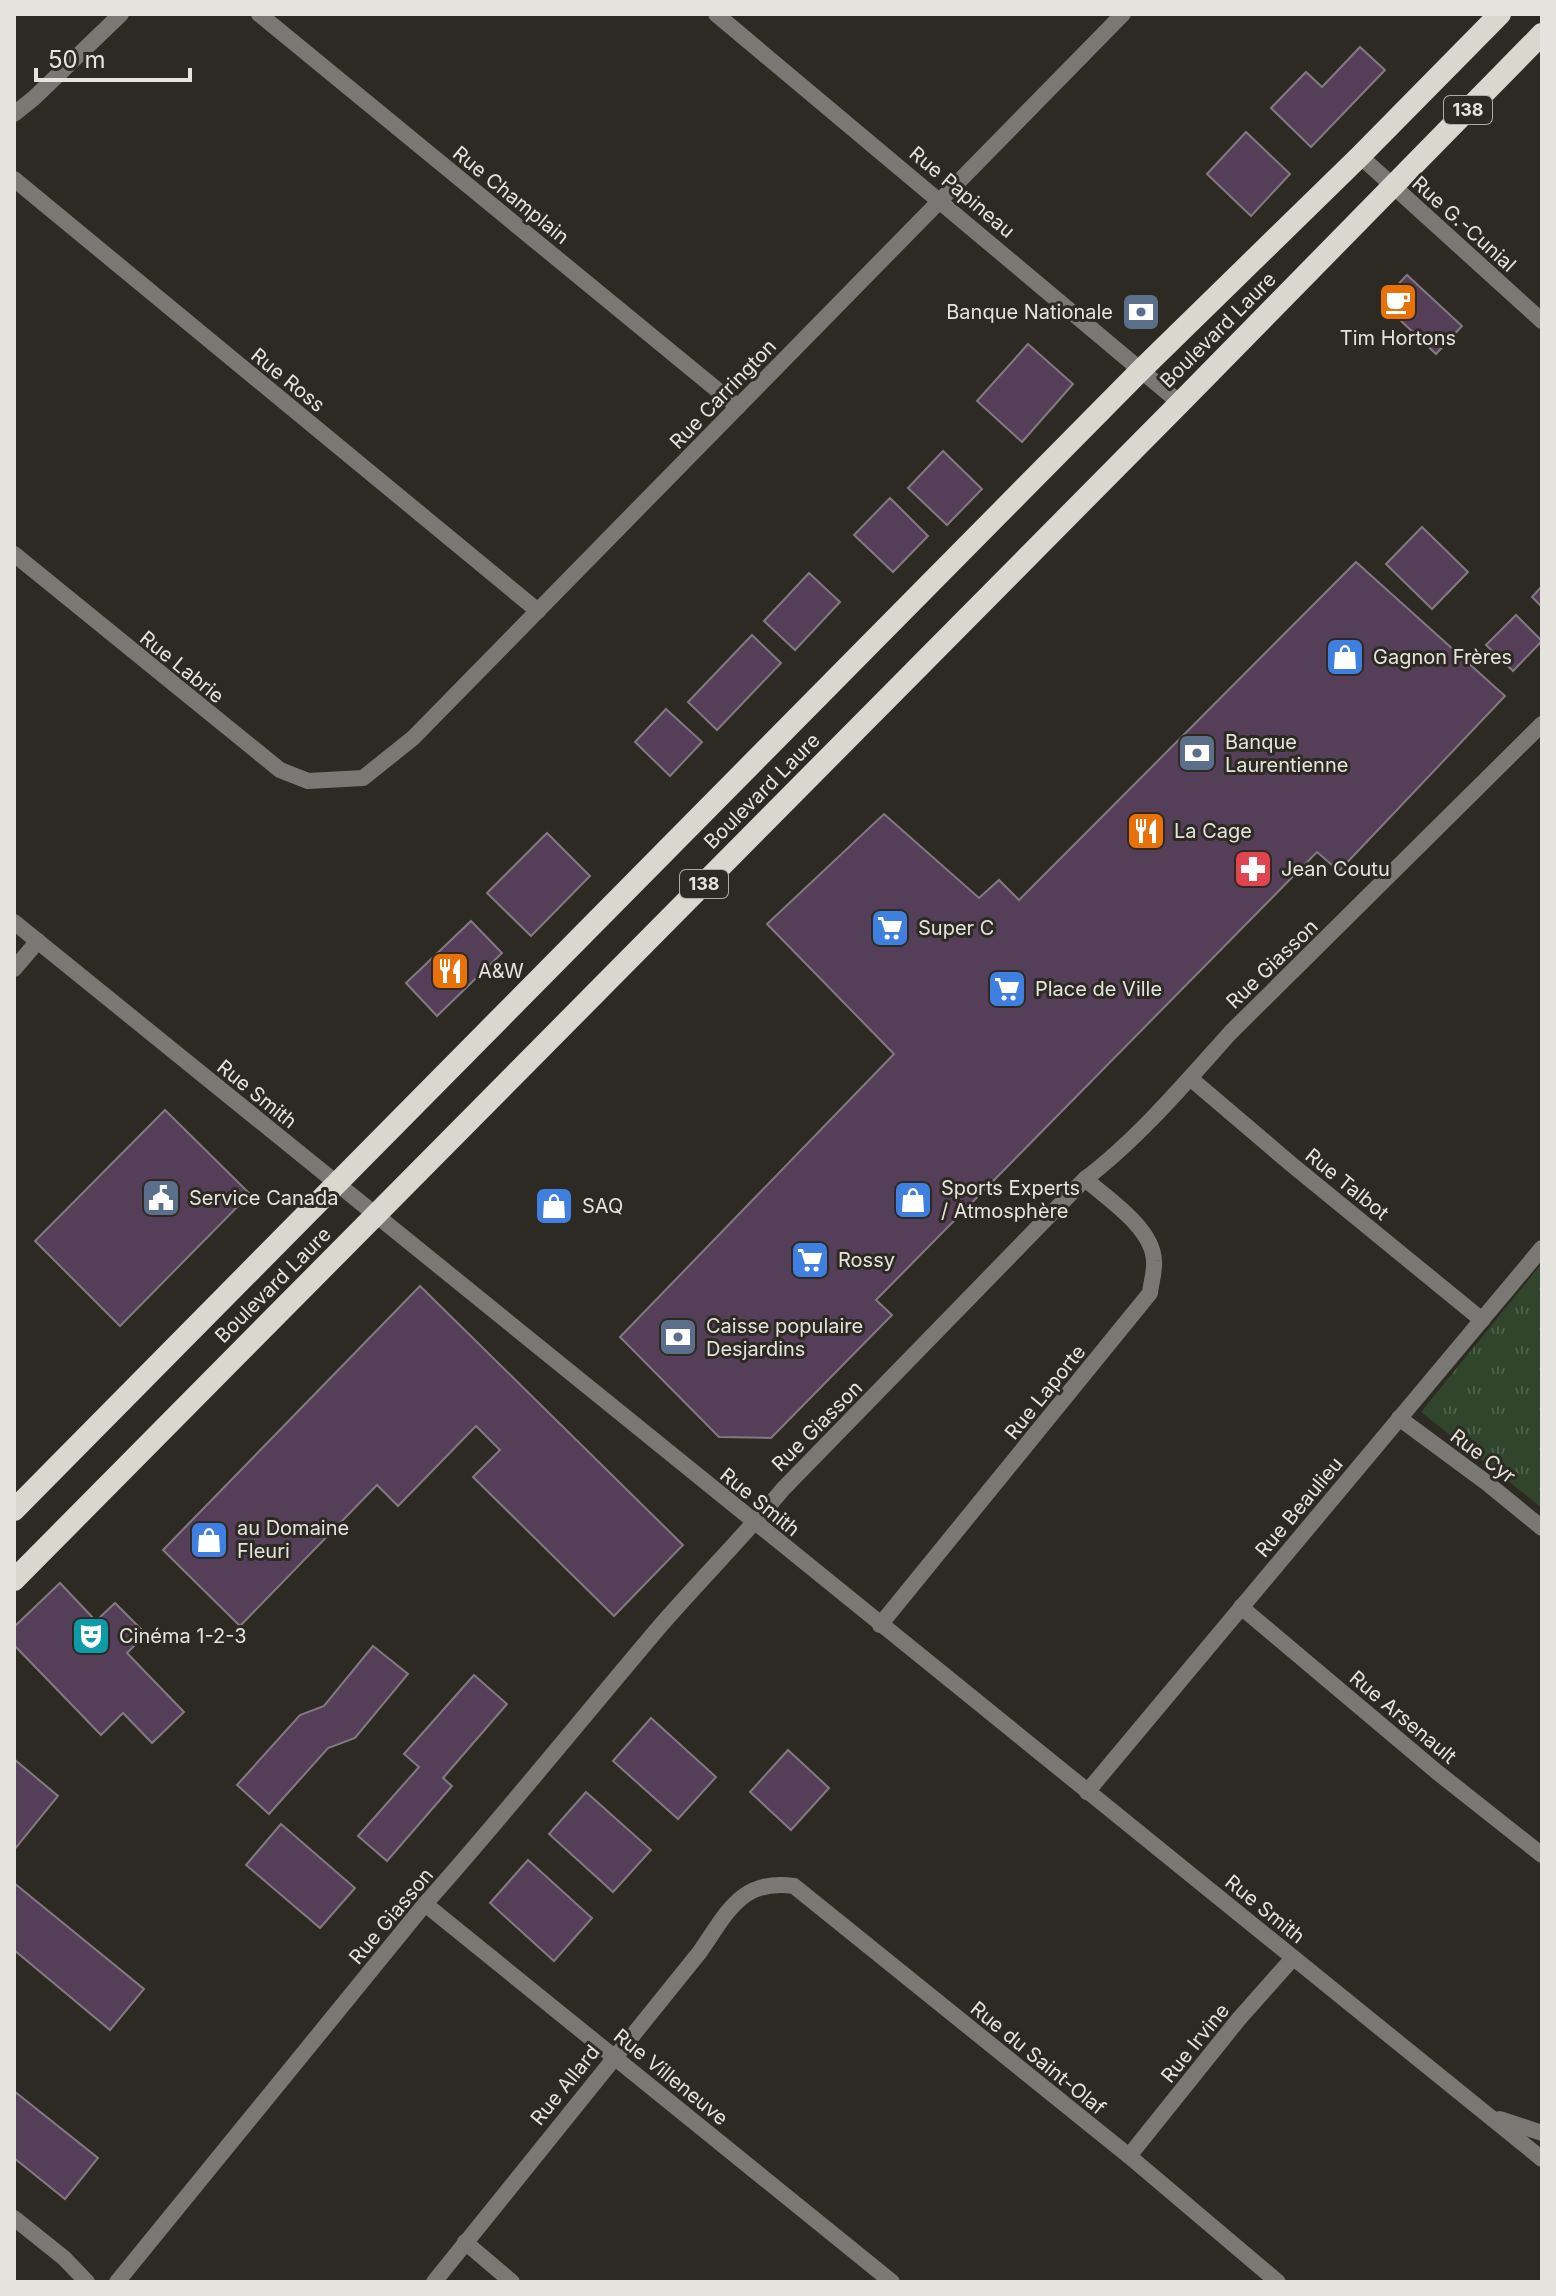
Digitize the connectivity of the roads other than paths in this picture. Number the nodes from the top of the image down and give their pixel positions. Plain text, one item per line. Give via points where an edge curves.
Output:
1 (121, 14) edge
2 (259, 14) edge
3 (716, 14) edge
4 (1123, 14) edge
5 (1500, 14) edge
6 (1542, 34) edge
7 (14, 114) edge
8 (1360, 156) junction
9 (14, 179) edge
10 (1393, 187) junction
11 (940, 201) junction
12 (1542, 321) edge
13 (1142, 369) junction
14 (1180, 403) junction
15 (738, 407) junction
16 (14, 554) edge
17 (538, 611) junction
18 (1542, 724) edge
19 (338, 779) joint
20 (14, 922) edge
21 (38, 941) junction
22 (14, 969) edge
23 (1190, 1078) junction
24 (1085, 1179) junction
25 (337, 1186) junction
26 (375, 1216) junction
27 (1542, 1248) edge
28 (1482, 1320) junction
29 (1399, 1418) junction
30 (14, 1510) edge
31 (755, 1523) junction
32 (1542, 1528) edge
33 (14, 1580) edge
34 (1241, 1607) junction
35 (880, 1625) junction
36 (1087, 1792) junction
37 (1542, 1855) edge
38 (766, 1884) joint
39 (425, 1904) junction
40 (1293, 1958) junction
41 (613, 2056) junction
42 (1484, 2112) junction
43 (1542, 2133) edge
44 (1129, 2156) junction
45 (1542, 2159) edge
46 (14, 2218) edge
47 (465, 2242) junction
48 (87, 2282) edge
49 (117, 2282) edge
50 (434, 2282) edge
51 (512, 2282) edge
52 (892, 2282) edge
53 (1278, 2282) edge

1 - 7 street
2 - 15 street, Rue Champlain
3 - 11 street, Rue Papineau
4 - 11 street, Rue Carrington
5 - 8 highway, Boulevard Laure / 138
6 - 10 highway, Boulevard Laure / 138
8 - 10 street, Rue G.-Cunial
8 - 13 highway, Boulevard Laure / 138
9 - 17 street, Rue Ross
10 - 12 street, Rue G.-Cunial
10 - 14 highway, Boulevard Laure / 138
11 - 13 street, Rue Papineau
11 - 15 street, Rue Carrington
13 - 14 street, Rue Papineau
13 - 25 highway, Boulevard Laure / 138
14 - 26 highway, Boulevard Laure / 138
15 - 17 street, Rue Carrington
16 - 19 street, Rue Labrie via 280,770 308,781
17 - 19 street, Rue Carrington via 413,738 363,778
18 - 23 street, Rue Giasson
20 - 21 street, Rue Smith
21 - 22 street
21 - 25 street, Rue Smith
23 - 24 street, Rue Giasson
23 - 28 street, Rue Talbot
24 - 31 street, Rue Giasson
24 - 35 street, Rue Laporte via 1133,1220 1147,1240 1154,1259 1150,1293
25 - 26 street, Rue Smith
25 - 30 highway, Boulevard Laure / 138
26 - 31 street, Rue Smith
26 - 33 highway, Boulevard Laure / 138
27 - 28 street, Rue Beaulieu
28 - 29 street, Rue Beaulieu
29 - 32 street, Rue Cyr
29 - 34 street, Rue Beaulieu
31 - 35 street, Rue Smith
31 - 39 street, Rue Giasson via 710,1568
34 - 36 street, Rue Beaulieu
34 - 37 street, Rue Arsenault
35 - 36 street, Rue Smith
36 - 40 street, Rue Smith
38 - 41 street, Rue Allard via 739,1898
38 - 44 street, Rue du Saint-Olaf via 794,1886
39 - 41 street, Rue Villeneuve
39 - 49 street, Rue Giasson
40 - 42 street, Rue Smith
40 - 44 street, Rue Irvine
41 - 47 street, Rue Allard
41 - 52 street, Rue Villeneuve
42 - 43 street, Rue Smith
42 - 45 street, Rue Smith
44 - 53 street, Rue du Saint-Olaf
46 - 48 street
47 - 50 street, Rue Allard
47 - 51 street

